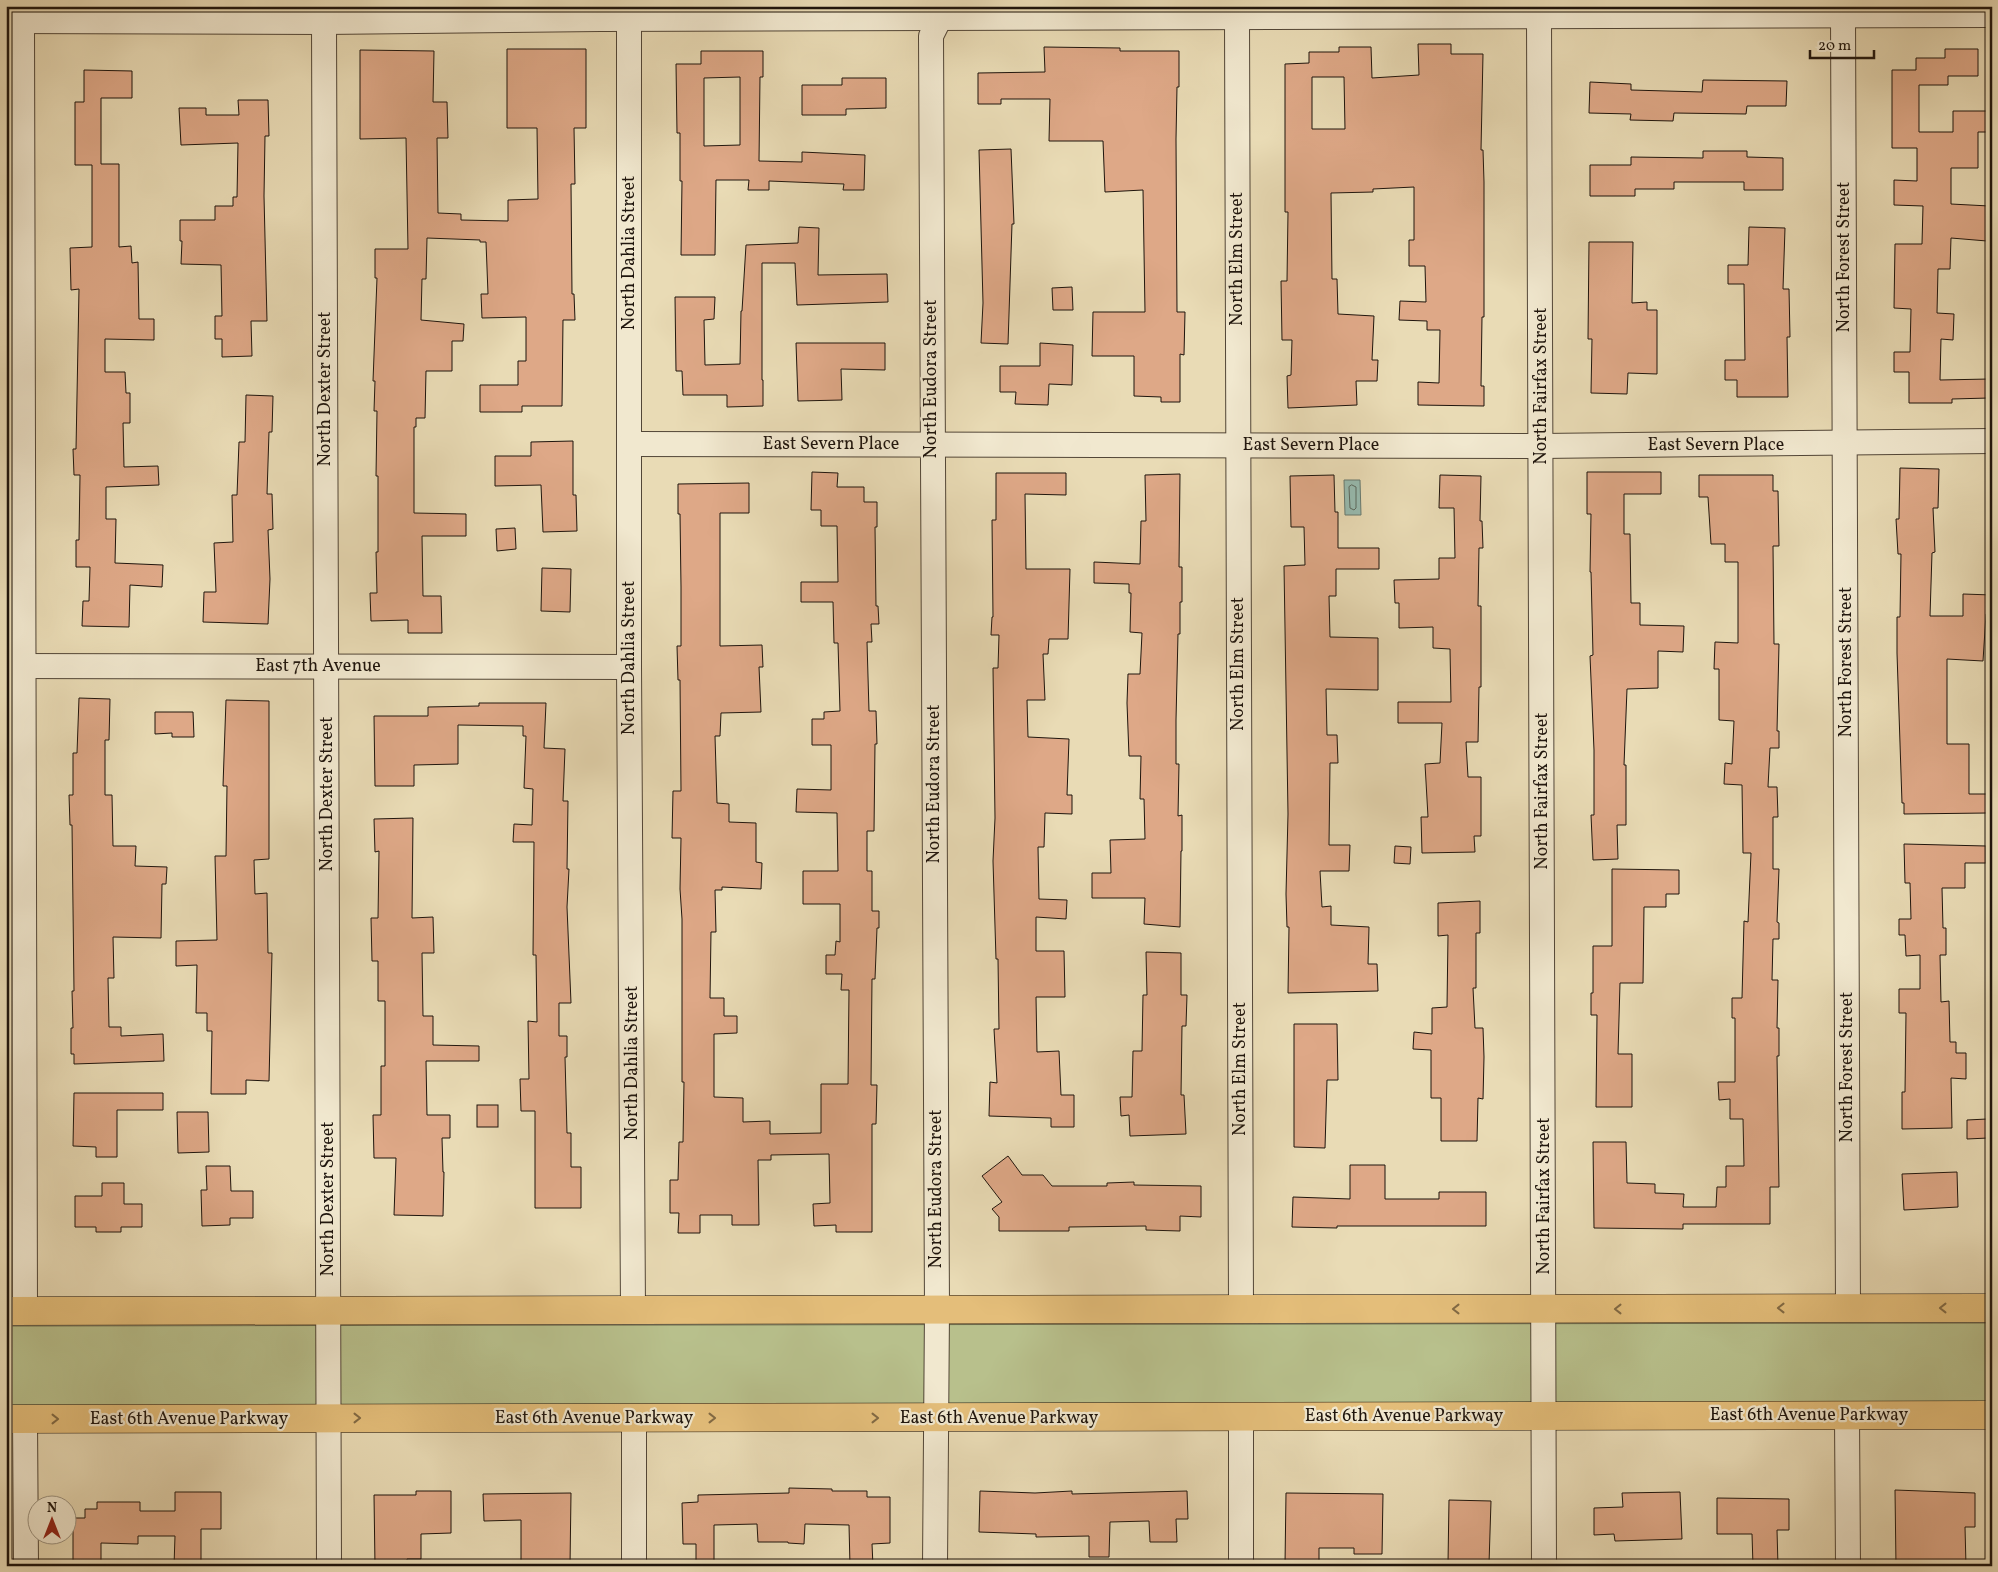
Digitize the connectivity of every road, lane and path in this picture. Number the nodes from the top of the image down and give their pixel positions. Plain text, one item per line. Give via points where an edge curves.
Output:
1 (1599, 11) edge
2 (1923, 11) edge
3 (1275, 12) edge
4 (629, 13) edge
5 (943, 13) edge
6 (1992, 15) edge
7 (1843, 16) junction
8 (314, 17) edge
9 (1539, 17) junction
10 (1237, 18) junction
11 (14, 22) edge
12 (1992, 441) edge
13 (630, 444) junction
14 (932, 444) junction
15 (1237, 444) junction
16 (1846, 444) junction
17 (1541, 446) junction
18 (14, 666) edge
19 (326, 666) junction
20 (629, 667) junction
21 (1848, 1308) junction
22 (1992, 1308) edge
23 (1241, 1309) junction
24 (1544, 1309) junction
25 (633, 1310) junction
26 (937, 1310) junction
27 (15, 1311) edge
28 (329, 1311) junction
29 (1992, 1415) edge
30 (1544, 1416) junction
31 (1847, 1416) junction
32 (1241, 1417) junction
33 (329, 1418) junction
34 (634, 1418) junction
35 (937, 1418) junction
36 (16, 1419) edge
37 (26, 1566) edge
38 (329, 1566) edge
39 (634, 1566) edge
40 (935, 1566) edge
41 (1241, 1566) edge
42 (1544, 1566) edge
43 (1848, 1566) edge

1 - 7 street
1 - 9 street
2 - 6 street
2 - 7 street
3 - 9 street
3 - 10 street
4 - 5 street
4 - 8 street
4 - 13 street, North Dahlia Street
5 - 10 street
5 - 14 street, North Eudora Street via 931,36
7 - 16 street, North Forest Street
8 - 11 street
8 - 19 street, North Dexter Street
9 - 17 street, North Fairfax Street
10 - 15 street, North Elm Street
11 - 18 street
12 - 16 street, East Severn Place
13 - 14 street, East Severn Place
13 - 20 street, North Dahlia Street
14 - 15 street, East Severn Place
14 - 26 street, North Eudora Street
15 - 17 street, East Severn Place
15 - 23 street, North Elm Street
16 - 17 street, East Severn Place
16 - 21 street, North Forest Street
17 - 24 street, North Fairfax Street
18 - 19 street, East 7th Avenue
18 - 27 street
19 - 20 street, East 7th Avenue
19 - 28 street, North Dexter Street
20 - 25 street, North Dahlia Street
22 -> 21 main road
21 -> 24 main road
24 -> 23 main road
23 - 26 main road
24 - 30 street, North Fairfax Street
25 - 26 main road
25 - 28 main road
26 - 35 street, North Eudora Street
27 - 28 main road
28 - 33 street, North Dexter Street
29 - 31 main road, East 6th Avenue Parkway
30 - 31 main road, East 6th Avenue Parkway
30 - 32 main road, East 6th Avenue Parkway
30 - 42 street, North Fairfax Street
31 - 43 street
32 - 35 main road, East 6th Avenue Parkway
32 - 41 street
33 -> 34 main road, East 6th Avenue Parkway
36 -> 33 main road, East 6th Avenue Parkway
33 - 38 street, North Dexter Street
34 -> 35 main road, East 6th Avenue Parkway
34 - 39 street
35 - 40 street, North Eudora Street
36 - 37 street

